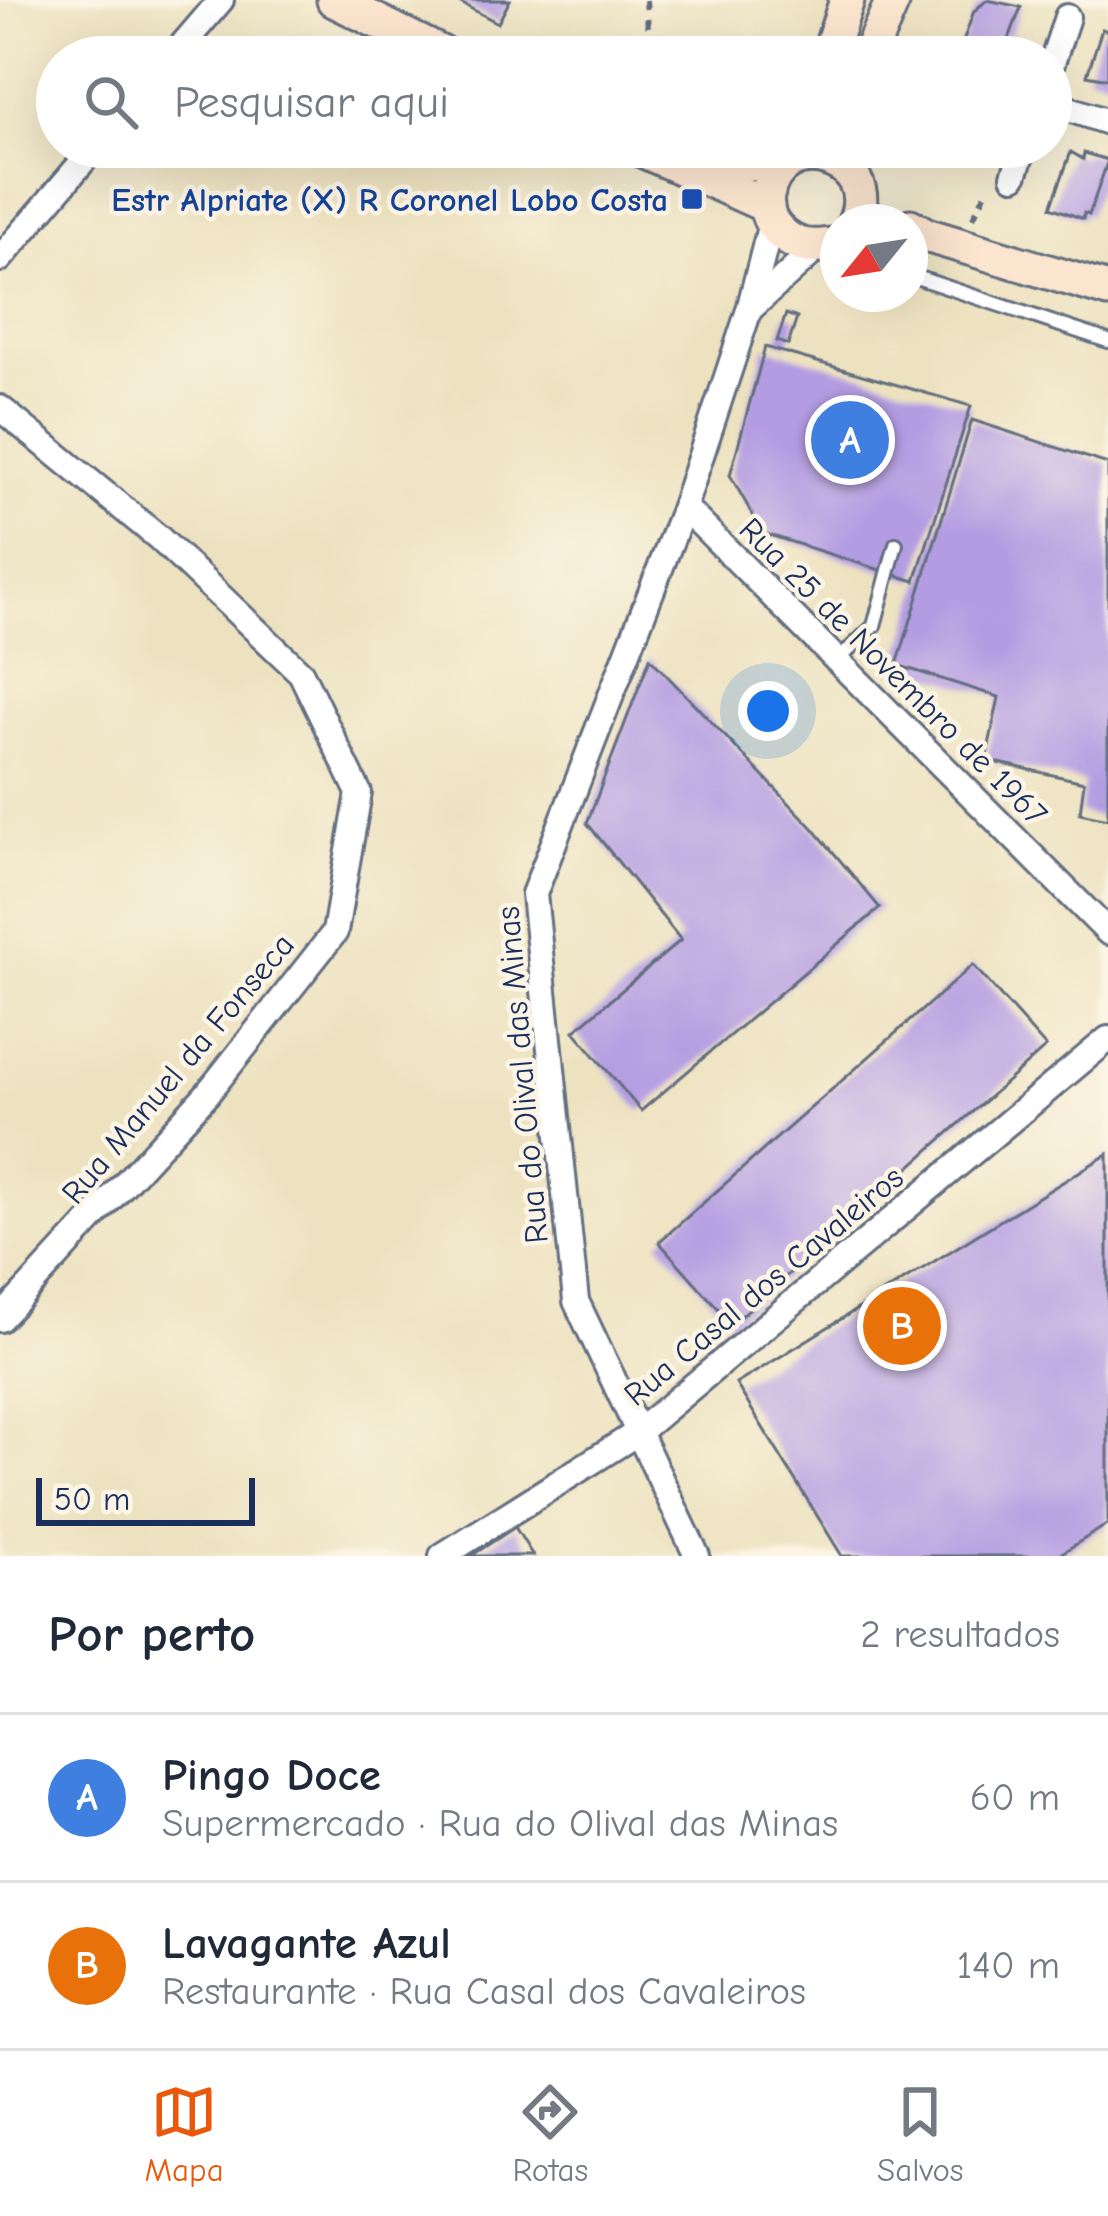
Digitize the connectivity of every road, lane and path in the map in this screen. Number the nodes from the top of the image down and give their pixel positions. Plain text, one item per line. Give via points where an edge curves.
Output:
1 (220, 0) edge
2 (646, 0) edge
3 (847, 0) edge
4 (893, 0) edge
5 (354, 5) edge
6 (1067, 17) dead end
7 (190, 36) edge
8 (411, 36) edge
9 (649, 36) edge
10 (835, 36) edge
11 (877, 36) edge
12 (1061, 36) edge
13 (1072, 110) edge
14 (1108, 122) edge
15 (77, 168) edge
16 (678, 168) edge
17 (786, 168) edge
18 (834, 168) edge
19 (1017, 168) edge
20 (1014, 176) joint
21 (840, 204) edge
22 (769, 214) junction
23 (820, 226) edge
24 (928, 235) edge
25 (820, 236) edge
26 (960, 246) junction
27 (0, 259) edge
28 (928, 281) edge
29 (1108, 290) edge
30 (749, 310) junction
31 (1108, 340) edge
32 (0, 408) edge
33 (684, 507) junction
34 (896, 544) dead end
35 (837, 661) junction
36 (1108, 932) edge
37 (1108, 1039) edge
38 (0, 1319) edge
39 (637, 1433) junction
40 (442, 1556) edge
41 (697, 1556) edge

1 - 7 street
2 - 9 path
3 - 10 street
4 - 11 street
5 - 8 street
6 - 12 street
13 - 14 street
15 - 27 street
16 - 22 street
17 - 22 street via 768,191
18 - 21 street
19 - 20 street
20 - 26 path via 989,185
22 - 23 street via 790,243
22 - 30 street, Rua do Olival das Minas
24 - 26 street
25 - 30 street, Rua do Olival das Minas
26 - 29 street
28 - 31 lane
30 - 33 street, Rua do Olival das Minas
32 - 38 street, Rua Manuel da Fonseca via 159,538 301,673 359,794 335,932 207,1094
33 - 35 street, Rua 25 de Novembro de 1967
33 - 39 street, Rua do Olival das Minas via 534,894 576,1301
34 - 35 lane via 874,626
35 - 36 street, Rua 25 de Novembro de 1967
37 - 39 street, Rua Casal dos Cavaleiros
39 - 40 street, Rua Casal dos Cavaleiros
39 - 41 street, Rua do Olival das Minas

